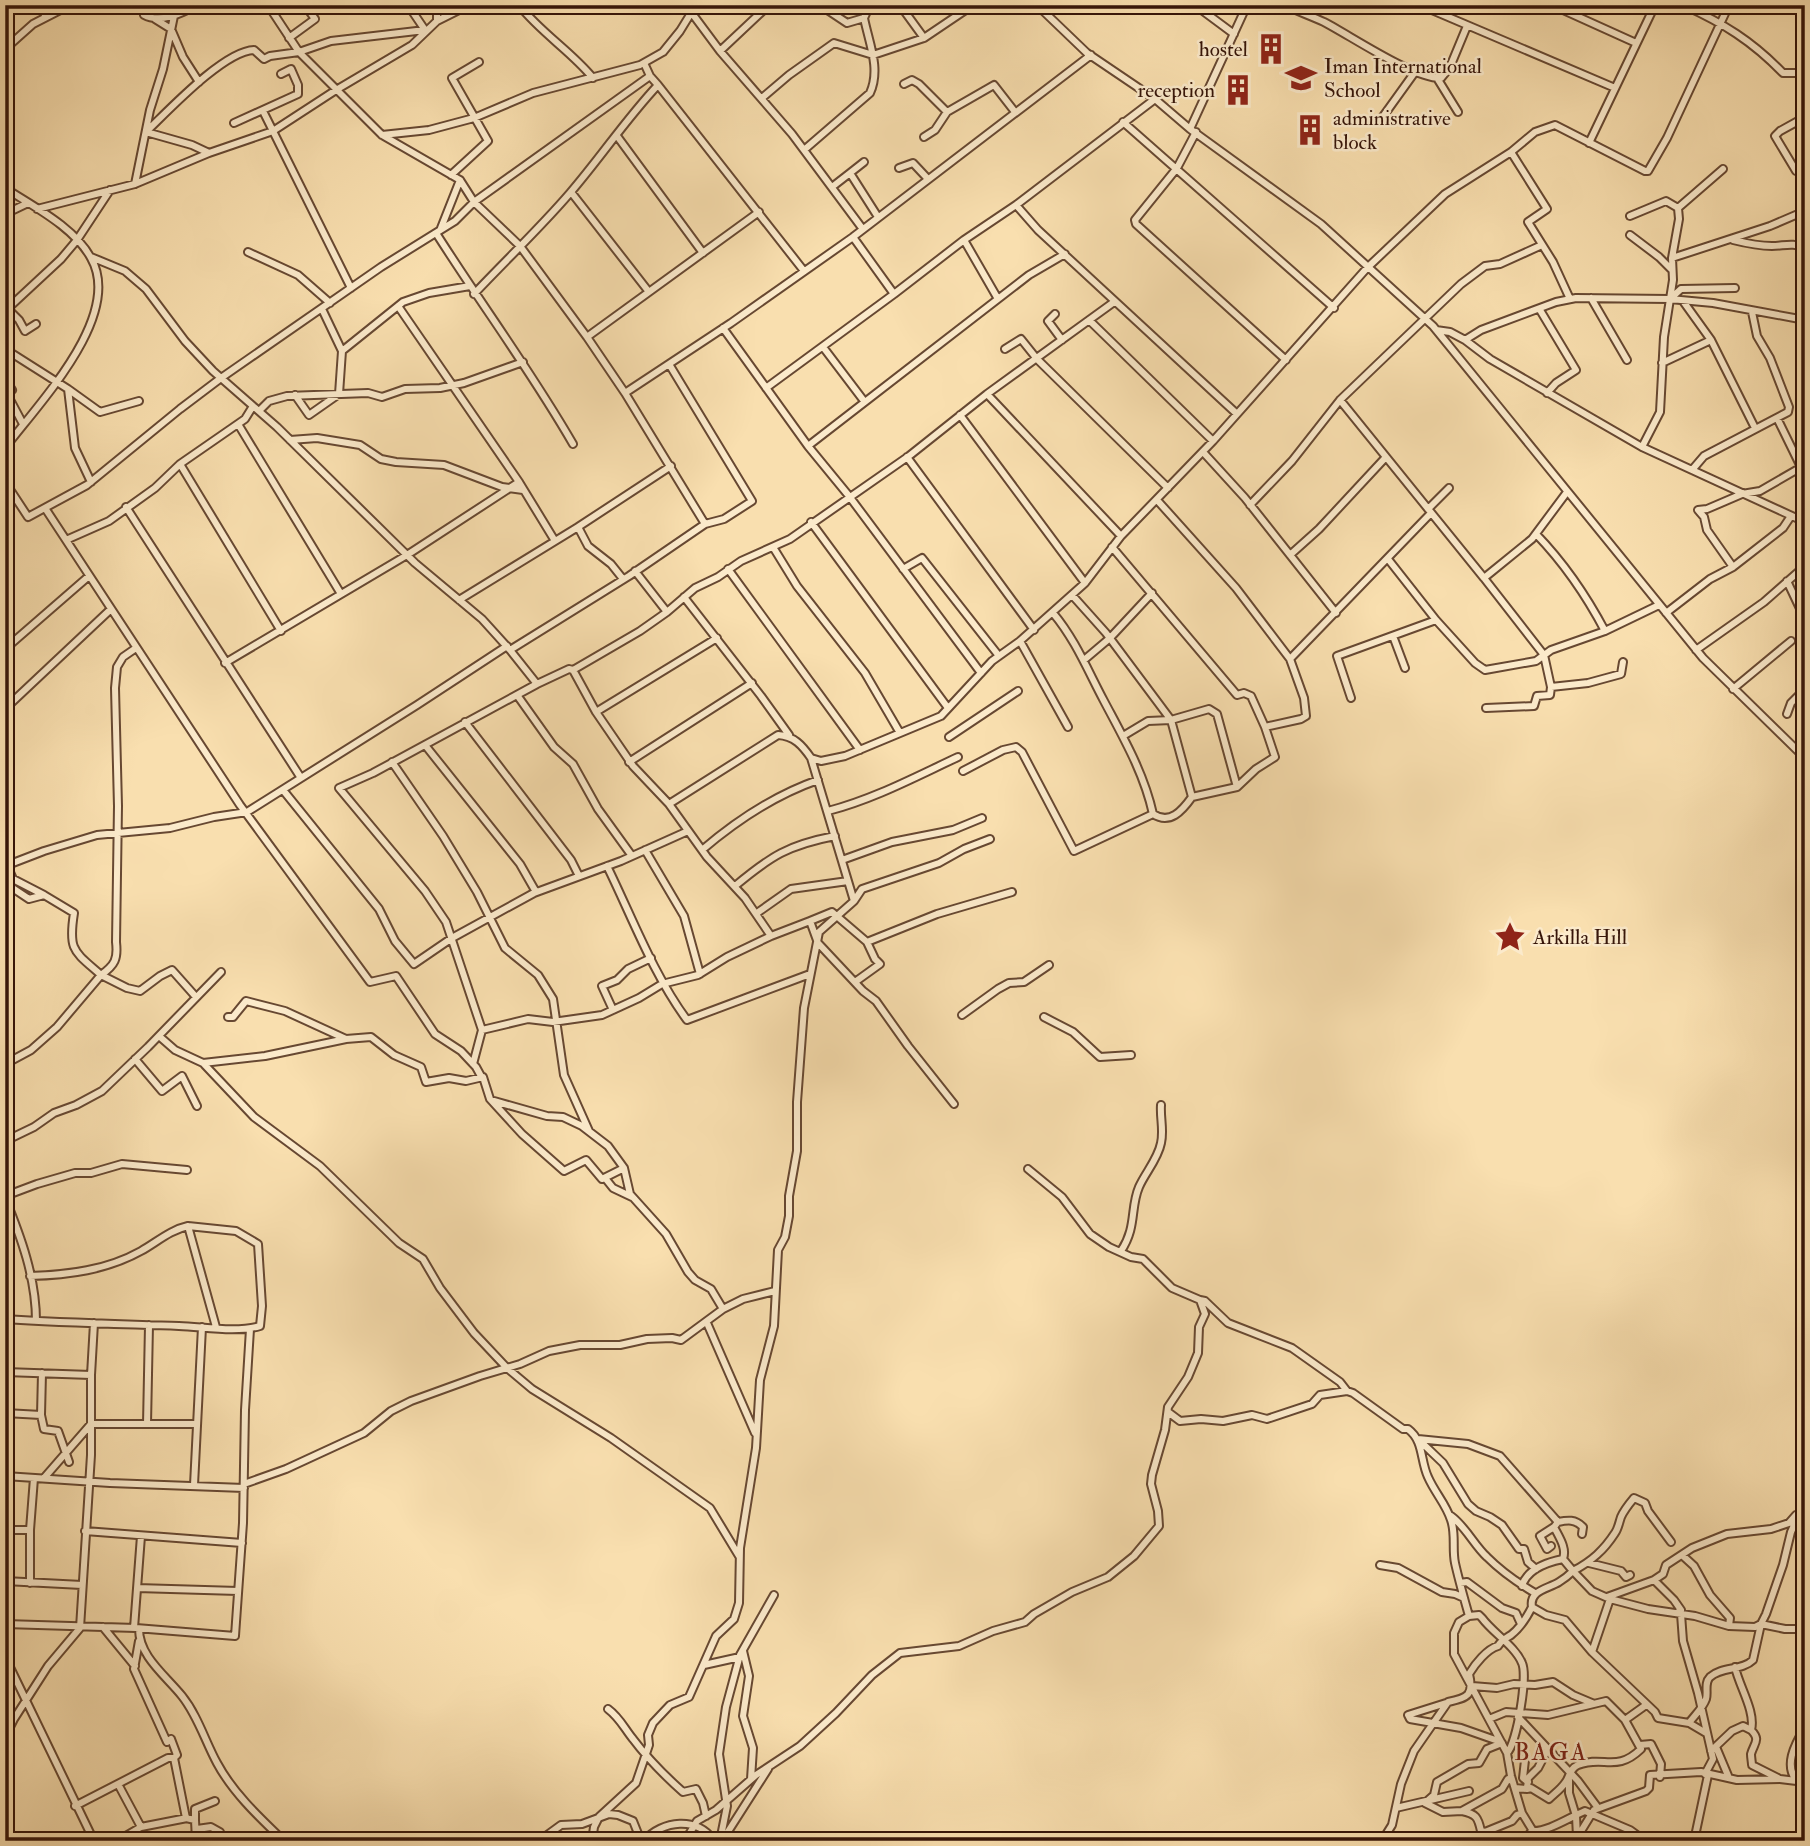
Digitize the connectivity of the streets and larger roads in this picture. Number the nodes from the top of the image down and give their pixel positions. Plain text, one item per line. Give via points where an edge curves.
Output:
1 (51, 5) edge
2 (69, 5) edge
3 (197, 5) edge
4 (247, 5) edge
5 (268, 5) edge
6 (305, 5) edge
7 (408, 5) edge
8 (437, 5) edge
9 (468, 5) edge
10 (519, 5) edge
11 (769, 5) edge
12 (820, 5) edge
13 (870, 5) edge
14 (900, 5) edge
15 (973, 5) edge
16 (1038, 5) edge
17 (1195, 5) edge
18 (1247, 5) edge
19 (1284, 5) edge
20 (1420, 5) edge
21 (1552, 5) edge
22 (1655, 5) edge
23 (1683, 5) edge
24 (1729, 5) edge
25 (231, 6) edge
26 (693, 8) edge
27 (144, 15) dead end
28 (174, 16) junction
29 (44, 18) junction
30 (864, 18) junction
31 (155, 19) junction
32 (437, 21) junction
33 (1719, 22) junction
34 (1467, 26) junction
35 (171, 29) junction
36 (425, 30) junction
37 (1234, 34) junction
38 (289, 38) junction
39 (925, 38) junction
40 (1636, 43) junction
41 (5, 48) edge
42 (720, 51) junction
43 (299, 52) junction
44 (873, 55) junction
45 (1091, 55) junction
46 (479, 62) dead end
47 (644, 63) junction
48 (1415, 72) junction
49 (1805, 73) edge
50 (281, 74) dead end
51 (650, 76) junction
52 (593, 78) junction
53 (1437, 78) junction
54 (199, 82) junction
55 (904, 84) dead end
56 (658, 85) junction
57 (1615, 89) junction
58 (336, 90) junction
59 (762, 99) junction
60 (1155, 99) junction
61 (263, 111) junction
62 (947, 111) junction
63 (1015, 112) junction
64 (1458, 112) dead end
65 (475, 117) junction
66 (1800, 120) dead end
67 (1123, 122) junction
68 (1379, 122) dead end
69 (234, 123) dead end
70 (274, 130) junction
71 (1193, 130) junction
72 (146, 132) junction
73 (382, 135) junction
74 (617, 136) junction
75 (924, 137) dead end
76 (1588, 143) junction
77 (804, 150) junction
78 (1511, 152) junction
79 (209, 153) junction
80 (864, 162) dead end
81 (1805, 165) edge
82 (899, 168) dead end
83 (1177, 168) junction
84 (1723, 169) dead end
85 (850, 173) junction
86 (451, 175) junction
87 (928, 179) junction
88 (460, 180) junction
89 (135, 184) junction
90 (832, 187) junction
91 (5, 188) edge
92 (110, 190) junction
93 (571, 192) junction
94 (474, 202) junction
95 (28, 203) junction
96 (1017, 205) junction
97 (1678, 208) junction
98 (37, 209) junction
99 (1805, 211) edge
100 (759, 212) junction
101 (5, 214) edge
102 (1630, 216) dead end
103 (878, 217) junction
104 (862, 229) junction
105 (438, 231) junction
106 (1630, 235) dead end
107 (853, 237) junction
108 (1731, 239) junction
109 (77, 240) junction
110 (964, 240) junction
111 (1542, 245) junction
112 (520, 246) junction
113 (1805, 247) edge
114 (248, 252) dead end
115 (703, 253) junction
116 (1065, 254) junction
117 (91, 257) junction
118 (1672, 258) junction
119 (1367, 268) junction
120 (1672, 270) junction
121 (804, 271) junction
122 (470, 286) junction
123 (351, 288) junction
124 (1735, 288) dead end
125 (649, 292) junction
126 (474, 294) junction
127 (894, 294) junction
128 (1591, 298) junction
129 (998, 299) junction
130 (1570, 299) junction
131 (1670, 299) junction
132 (1683, 300) junction
133 (1115, 302) junction
134 (330, 303) junction
135 (398, 306) junction
136 (1334, 308) junction
137 (322, 309) junction
138 (7, 310) edge
139 (1540, 310) junction
140 (1752, 312) junction
141 (1055, 314) dead end
142 (1424, 319) junction
143 (1089, 320) junction
144 (1805, 320) edge
145 (36, 324) dead end
146 (723, 328) junction
147 (1436, 330) junction
148 (587, 337) junction
149 (1062, 340) junction
150 (1465, 340) junction
151 (1711, 340) junction
152 (823, 347) junction
153 (5, 349) edge
154 (1005, 349) dead end
155 (342, 351) junction
156 (1037, 359) junction
157 (1286, 360) junction
158 (1627, 360) dead end
159 (523, 362) junction
160 (1662, 363) junction
161 (669, 364) junction
162 (221, 378) junction
163 (5, 379) edge
164 (56, 380) junction
165 (453, 385) junction
166 (766, 388) junction
167 (68, 389) junction
168 (625, 393) junction
169 (1547, 393) junction
170 (339, 394) junction
171 (987, 394) junction
172 (295, 395) junction
173 (1340, 400) junction
174 (139, 401) dead end
175 (864, 401) junction
176 (256, 408) junction
177 (1237, 414) junction
178 (960, 415) junction
179 (1777, 418) junction
180 (23, 424) junction
181 (238, 424) junction
182 (1755, 428) junction
183 (290, 440) junction
184 (1213, 441) junction
185 (573, 444) dead end
186 (808, 446) junction
187 (1642, 447) junction
188 (5, 448) edge
189 (1203, 453) junction
190 (907, 457) junction
191 (1386, 457) junction
192 (180, 464) junction
193 (671, 466) junction
194 (1803, 466) edge
195 (1692, 470) junction
196 (5, 482) edge
197 (91, 482) junction
198 (519, 482) junction
199 (510, 488) junction
200 (1168, 488) junction
201 (1449, 488) dead end
202 (523, 490) junction
203 (1567, 492) junction
204 (1742, 494) junction
205 (849, 496) junction
206 (1157, 500) junction
207 (1250, 505) junction
208 (126, 507) junction
209 (46, 508) junction
210 (1429, 511) junction
211 (1791, 516) junction
212 (1803, 518) edge
213 (811, 522) junction
214 (705, 524) junction
215 (578, 527) junction
216 (1536, 534) junction
217 (1121, 536) junction
218 (66, 540) junction
219 (555, 541) junction
220 (773, 547) junction
221 (1112, 547) junction
222 (407, 555) junction
223 (1290, 555) junction
224 (1388, 559) junction
225 (1805, 566) edge
226 (1734, 567) junction
227 (728, 569) junction
228 (903, 569) junction
229 (635, 572) junction
230 (89, 576) junction
231 (1483, 578) junction
232 (623, 579) junction
233 (1787, 581) junction
234 (1085, 583) junction
235 (1152, 593) junction
236 (341, 594) junction
237 (1072, 595) junction
238 (684, 597) junction
239 (459, 600) junction
240 (1659, 605) junction
241 (111, 609) junction
242 (667, 612) junction
243 (1053, 612) junction
244 (1336, 613) junction
245 (1666, 613) junction
246 (1805, 619) edge
247 (1436, 620) junction
248 (1034, 630) junction
249 (281, 631) junction
250 (1605, 631) junction
251 (1393, 636) junction
252 (717, 638) junction
253 (1110, 638) junction
254 (1791, 641) dead end
255 (1020, 642) junction
256 (136, 648) junction
257 (509, 648) junction
258 (5, 649) edge
259 (1696, 650) junction
260 (1544, 655) junction
261 (999, 656) junction
262 (1290, 659) junction
263 (1084, 660) junction
264 (1623, 662) dead end
265 (225, 663) junction
266 (1405, 668) dead end
267 (573, 670) junction
268 (981, 673) junction
269 (752, 683) junction
270 (537, 684) junction
271 (1551, 687) junction
272 (1733, 689) junction
273 (1805, 689) edge
274 (1018, 691) dead end
275 (517, 695) junction
276 (1351, 698) dead end
277 (10, 705) dead end
278 (948, 708) junction
279 (1486, 708) dead end
280 (596, 712) junction
281 (1787, 714) dead end
282 (1171, 720) junction
283 (465, 722) junction
284 (1068, 727) dead end
285 (1265, 727) junction
286 (900, 733) junction
287 (789, 736) junction
288 (1123, 736) junction
289 (949, 737) dead end
290 (425, 745) junction
291 (1805, 745) edge
292 (860, 750) junction
293 (1797, 751) junction
294 (958, 757) dead end
295 (811, 758) junction
296 (1805, 758) edge
297 (392, 762) junction
298 (629, 762) junction
299 (963, 771) dead end
300 (301, 778) junction
301 (818, 780) junction
302 (1237, 787) junction
303 (282, 790) junction
304 (1192, 797) junction
305 (669, 804) junction
306 (828, 811) junction
307 (247, 812) junction
308 (1153, 814) junction
309 (982, 818) dead end
310 (688, 831) junction
311 (117, 833) junction
312 (835, 836) junction
313 (990, 839) dead end
314 (645, 850) junction
315 (702, 850) junction
316 (632, 856) junction
317 (842, 860) junction
318 (6, 864) edge
319 (607, 866) junction
320 (579, 876) junction
321 (848, 881) junction
322 (5, 883) edge
323 (735, 886) junction
324 (536, 892) junction
325 (1012, 892) dead end
326 (44, 895) junction
327 (854, 901) junction
328 (757, 913) junction
329 (837, 917) junction
330 (489, 918) junction
331 (810, 921) junction
332 (771, 936) junction
333 (452, 938) junction
334 (867, 942) junction
335 (818, 943) junction
336 (651, 958) junction
337 (1049, 965) dead end
338 (221, 972) dead end
339 (700, 974) junction
340 (810, 974) junction
341 (100, 975) junction
342 (855, 982) junction
343 (665, 984) junction
344 (196, 997) junction
345 (613, 1010) junction
346 (962, 1014) dead end
347 (228, 1017) dead end
348 (1044, 1017) dead end
349 (556, 1022) junction
350 (482, 1031) junction
351 (159, 1036) junction
352 (346, 1039) junction
353 (1131, 1055) dead end
354 (135, 1059) junction
355 (203, 1063) junction
356 (5, 1064) edge
357 (473, 1064) junction
358 (482, 1077) junction
359 (490, 1099) junction
360 (954, 1104) dead end
361 (1161, 1105) dead end
362 (197, 1106) dead end
363 (589, 1131) junction
364 (5, 1141) edge
365 (624, 1168) junction
366 (1028, 1169) dead end
367 (187, 1170) dead end
368 (605, 1178) junction
369 (5, 1197) edge
370 (632, 1197) junction
371 (188, 1226) junction
372 (1121, 1251) junction
373 (30, 1276) junction
374 (775, 1291) junction
375 (1200, 1300) junction
376 (723, 1310) junction
377 (5, 1319) edge
378 (36, 1321) junction
379 (94, 1323) junction
380 (708, 1323) junction
381 (149, 1325) junction
382 (202, 1327) junction
383 (216, 1327) junction
384 (250, 1329) junction
385 (507, 1368) junction
386 (5, 1372) edge
387 (41, 1373) junction
388 (91, 1375) junction
389 (1347, 1391) junction
390 (1167, 1412) junction
391 (5, 1413) edge
392 (41, 1415) junction
393 (91, 1424) junction
394 (147, 1424) junction
395 (197, 1424) junction
396 (756, 1434) junction
397 (1418, 1439) junction
398 (65, 1454) junction
399 (69, 1462) dead end
400 (5, 1476) edge
401 (34, 1478) junction
402 (44, 1478) junction
403 (89, 1481) junction
404 (194, 1485) junction
405 (244, 1486) junction
406 (1805, 1501) edge
407 (1799, 1511) junction
408 (1450, 1515) junction
409 (1556, 1525) junction
410 (5, 1530) edge
411 (30, 1530) junction
412 (85, 1531) junction
413 (1582, 1534) dead end
414 (141, 1536) junction
415 (1671, 1542) dead end
416 (242, 1544) junction
417 (1551, 1546) dead end
418 (1682, 1555) junction
419 (740, 1557) junction
420 (1563, 1559) junction
421 (1589, 1563) junction
422 (1380, 1565) dead end
423 (1536, 1569) junction
424 (1573, 1571) junction
425 (1630, 1575) dead end
426 (1654, 1580) junction
427 (5, 1581) edge
428 (30, 1583) junction
429 (1460, 1583) junction
430 (82, 1585) junction
431 (1522, 1586) junction
432 (137, 1588) junction
433 (238, 1591) junction
434 (774, 1595) dead end
435 (1464, 1598) junction
436 (1608, 1598) junction
437 (1533, 1600) junction
438 (1679, 1613) junction
439 (1469, 1616) junction
440 (5, 1624) edge
441 (1521, 1624) junction
442 (1761, 1624) junction
443 (80, 1626) junction
444 (1729, 1626) junction
445 (103, 1627) junction
446 (137, 1628) junction
447 (1805, 1629) edge
448 (139, 1639) junction
449 (1501, 1640) junction
450 (1592, 1652) junction
451 (742, 1654) junction
452 (5, 1657) edge
453 (704, 1665) junction
454 (135, 1666) junction
455 (1735, 1667) junction
456 (1522, 1683) junction
457 (1472, 1686) junction
458 (26, 1699) junction
459 (1448, 1702) junction
460 (1592, 1703) junction
461 (1646, 1705) junction
462 (1700, 1708) junction
463 (608, 1709) dead end
464 (1519, 1716) junction
465 (1489, 1719) junction
466 (1625, 1720) junction
467 (1433, 1722) junction
468 (1689, 1723) junction
469 (1805, 1727) edge
470 (1751, 1730) junction
471 (1706, 1733) junction
472 (5, 1737) edge
473 (1502, 1743) junction
474 (1640, 1745) junction
475 (1548, 1749) junction
476 (1714, 1749) junction
477 (1507, 1753) junction
478 (646, 1755) junction
479 (174, 1758) junction
480 (1525, 1760) dead end
481 (771, 1766) junction
482 (1706, 1774) junction
483 (1571, 1776) junction
484 (1660, 1777) junction
485 (1729, 1777) junction
486 (751, 1779) junction
487 (1780, 1779) junction
488 (1802, 1782) edge
489 (118, 1784) junction
490 (1514, 1784) junction
491 (1527, 1785) junction
492 (1469, 1791) dead end
493 (215, 1801) dead end
494 (726, 1801) junction
495 (1425, 1803) junction
496 (75, 1806) junction
497 (1396, 1808) junction
498 (1598, 1808) junction
499 (1462, 1811) junction
500 (1522, 1813) junction
501 (1591, 1813) junction
502 (706, 1816) junction
503 (1576, 1816) junction
504 (599, 1817) junction
505 (191, 1819) junction
506 (697, 1825) junction
507 (141, 1827) junction
508 (197, 1829) junction
509 (1533, 1831) junction
510 (220, 1832) dead end
511 (1576, 1840) edge
512 (94, 1841) edge
513 (117, 1841) edge
514 (196, 1841) edge
515 (284, 1841) edge
516 (539, 1841) edge
517 (592, 1841) edge
518 (643, 1841) edge
519 (685, 1841) edge
520 (714, 1841) edge
521 (721, 1841) edge
522 (1382, 1841) edge
523 (1523, 1841) edge
524 (1548, 1841) edge
525 (1645, 1841) edge
526 (1694, 1841) edge

1 - 29 street
2 - 29 street
3 - 28 street
4 - 25 street
5 - 38 street
6 - 38 street via 315,19
7 - 36 street
8 - 32 street
9 - 32 street
10 - 52 street
11 - 42 street
12 - 30 street via 848,23
13 - 30 street
14 - 39 street
15 - 39 street
16 - 45 street
17 - 37 street
18 - 37 street
19 - 48 street
20 - 34 street
21 - 40 street
22 - 40 street
23 - 33 street
24 - 33 street
26 - 42 street
26 - 47 street via 663,52
27 - 31 street
28 - 31 street
28 - 35 street
29 - 41 street
30 - 44 street
31 - 35 street
32 - 36 street
33 - 49 street via 1746,39 1783,73
33 - 76 street via 1648,170
34 - 53 street via 1450,67
34 - 57 street
35 - 54 street
35 - 72 street
36 - 43 street via 331,41
36 - 58 street via 412,45
37 - 71 street
38 - 43 street
39 - 44 street
40 - 57 street
42 - 59 street
43 - 54 street via 264,59 254,50 246,50
43 - 58 street
44 - 59 street via 834,43
44 - 77 street via 870,93
45 - 60 street
45 - 63 street
46 - 65 street via 452,78
47 - 51 street
47 - 52 street
48 - 53 street
48 - 68 street
50 - 61 street via 291,69 298,94
51 - 56 street
51 - 94 street
52 - 65 street via 533,93
53 - 64 street
54 - 72 street
55 - 62 street via 912,80 919,84
56 - 74 street
56 - 100 street
57 - 76 street
58 - 70 street
58 - 73 street
59 - 77 street
60 - 67 street
60 - 71 street
61 - 69 street
61 - 70 street
62 - 63 street via 994,85
62 - 75 street via 935,130
63 - 87 street
65 - 73 street via 429,130
65 - 86 street via 488,141
66 - 81 street via 1775,136 1796,170
67 - 83 street
67 - 96 street
70 - 79 street
70 - 123 street
71 - 83 street
71 - 119 street via 1321,224
72 - 79 street
72 - 89 street
73 - 86 street
74 - 93 street
74 - 115 street
76 - 78 street via 1555,125 1535,132
77 - 90 street
78 - 111 street via 1548,209 1528,222
78 - 119 street via 1444,194
79 - 89 street
80 - 85 street
82 - 87 street via 913,163
83 - 136 street
83 - 157 street via 1136,224
84 - 97 street
85 - 90 street
85 - 103 street
86 - 88 street
87 - 103 street
88 - 94 street
88 - 105 street
89 - 92 street
90 - 104 street
91 - 95 street
92 - 98 street
92 - 109 street
93 - 112 street
93 - 125 street
94 - 105 street
94 - 112 street
95 - 98 street
95 - 101 street
96 - 110 street
96 - 116 street
97 - 102 street via 1665,201
97 - 118 street
98 - 109 street
99 - 108 street
100 - 115 street
100 - 121 street
103 - 104 street
104 - 107 street
105 - 122 street
105 - 123 street
106 - 120 street
107 - 121 street
107 - 127 street
108 - 113 street
108 - 118 street
109 - 117 street
109 - 138 street
110 - 127 street
110 - 129 street
111 - 130 street
111 - 142 street via 1485,267
112 - 126 street
112 - 148 street
114 - 134 street via 298,275
115 - 125 street
116 - 129 street
116 - 133 street
117 - 162 street via 125,271 146,289 185,341
117 - 164 street via 98,284 97,308 90,330
118 - 120 street
119 - 136 street
119 - 142 street
120 - 131 street
121 - 146 street
122 - 126 street
122 - 135 street via 429,293
123 - 134 street
124 - 131 street via 1681,289
125 - 148 street
126 - 159 street
127 - 152 street
128 - 130 street
128 - 131 street
128 - 158 street
129 - 175 street
130 - 139 street
131 - 132 street
131 - 160 street
132 - 140 street
132 - 151 street
133 - 143 street
133 - 177 street
134 - 137 street
135 - 155 street
135 - 165 street
136 - 157 street
137 - 155 street
137 - 162 street
138 - 145 street via 25,331
139 - 150 street
139 - 169 street via 1576,370
140 - 144 street
140 - 179 street via 1789,407
141 - 149 street via 1048,321
142 - 147 street
142 - 173 street
143 - 149 street
143 - 184 street
146 - 161 street
146 - 166 street
147 - 150 street
147 - 203 street
148 - 168 street
149 - 156 street
150 - 169 street
151 - 160 street
151 - 182 street
152 - 166 street
152 - 175 street
153 - 164 street
154 - 156 street via 1021,339
155 - 170 street
156 - 171 street
156 - 200 street
157 - 177 street
159 - 165 street
159 - 185 street
160 - 187 street via 1660,412
161 - 168 street
161 - 214 street via 752,501 724,519
162 - 176 street
162 - 197 street
163 - 180 street via 12,390 7,394
164 - 167 street
164 - 180 street
165 - 170 street via 405,389 382,397
165 - 198 street
166 - 186 street
167 - 174 street via 100,412
167 - 197 street via 75,448
168 - 193 street
169 - 187 street
170 - 172 street
170 - 172 street via 309,415
171 - 178 street
171 - 217 street
172 - 176 street
173 - 191 street
173 - 207 street
175 - 186 street
176 - 181 street
176 - 183 street
177 - 184 street
178 - 190 street
178 - 234 street
179 - 182 street
179 - 194 street
180 - 188 street
181 - 192 street
181 - 236 street
182 - 195 street via 1703,456
183 - 199 street via 317,438 360,445 381,459 444,465
183 - 222 street
184 - 189 street
186 - 205 street
187 - 195 street
189 - 200 street
189 - 207 street
190 - 205 street
190 - 248 street
191 - 210 street
191 - 223 street
192 - 208 street
192 - 249 street
193 - 214 street
193 - 215 street
194 - 204 street via 1760,491
195 - 204 street
196 - 209 street via 28,517
197 - 209 street
198 - 199 street
198 - 202 street
199 - 202 street
199 - 222 street
200 - 206 street
201 - 210 street
202 - 219 street
203 - 216 street
203 - 240 street
204 - 211 street
204 - 226 street via 1699,510 1707,530
205 - 213 street
205 - 228 street
206 - 217 street
206 - 262 street via 1236,588
207 - 223 street
208 - 218 street via 109,521
208 - 265 street
209 - 218 street
210 - 224 street
210 - 231 street
211 - 212 street
211 - 226 street via 1783,528
213 - 220 street
213 - 278 street
214 - 229 street
215 - 219 street
215 - 232 street via 588,546
216 - 231 street
216 - 250 street via 1587,597
217 - 221 street
218 - 230 street
219 - 239 street
220 - 227 street
220 - 286 street via 797,586 865,673
221 - 234 street
221 - 235 street
222 - 236 street
222 - 239 street
223 - 244 street
224 - 244 street
224 - 247 street
225 - 233 street
226 - 245 street via 1710,579
227 - 238 street
227 - 292 street
228 - 261 street via 922,558
228 - 268 street
229 - 232 street
229 - 242 street
230 - 241 street
230 - 258 street
231 - 260 street
232 - 257 street
233 - 246 street
233 - 259 street
234 - 237 street
235 - 253 street
235 - 285 street via 1237,695 1251,696
236 - 249 street
237 - 243 street
237 - 253 street
238 - 242 street
238 - 252 street
239 - 257 street
240 - 245 street
240 - 250 street
241 - 256 street
241 - 277 street
242 - 267 street
243 - 248 street
243 - 263 street
244 - 262 street
245 - 259 street
247 - 251 street
247 - 260 street via 1485,670 1536,661
248 - 255 street
249 - 265 street
250 - 260 street
251 - 266 street
251 - 276 street via 1337,656
252 - 269 street
252 - 280 street
253 - 263 street
253 - 282 street
254 - 272 street
255 - 261 street
255 - 284 street
256 - 307 street
256 - 311 street via 117,667
257 - 270 street
257 - 300 street
259 - 272 street
260 - 271 street
261 - 268 street
262 - 285 street via 1306,716
263 - 288 street
264 - 271 street via 1621,674
265 - 300 street
267 - 270 street
267 - 280 street
268 - 278 street
269 - 287 street
269 - 298 street
270 - 275 street
271 - 279 street via 1549,695 1537,696 1534,706
272 - 293 street
273 - 281 street
274 - 289 street
275 - 283 street
275 - 316 street via 554,747 573,764
278 - 286 street via 941,716
280 - 298 street
282 - 288 street via 1148,721
282 - 302 street via 1209,709 1217,714
282 - 304 street
283 - 290 street
283 - 320 street
285 - 302 street via 1275,757
286 - 292 street
287 - 295 street
287 - 305 street via 778,735
288 - 308 street via 1148,790
290 - 297 street
290 - 324 street via 520,864
291 - 293 street
292 - 295 street via 821,761
293 - 296 street
294 - 306 street
295 - 301 street
297 - 330 street via 443,836
297 - 333 street via 339,788 425,891
298 - 305 street
299 - 308 street via 1016,747 1073,851
300 - 303 street
301 - 306 street
301 - 315 street via 751,814
302 - 304 street
303 - 307 street
303 - 333 street via 379,909 395,941 414,964
304 - 308 street via 1171,817
305 - 310 street
306 - 312 street
307 - 311 street via 170,828
307 - 357 street via 370,982 396,976 435,1034
309 - 317 street
310 - 314 street
310 - 315 street
311 - 318 street
311 - 341 street via 118,957
312 - 317 street
312 - 323 street via 777,853
313 - 327 street via 939,863 862,889
314 - 316 street
314 - 339 street via 684,916
315 - 323 street
316 - 319 street
317 - 321 street
318 - 326 street via 13,879
319 - 320 street
319 - 336 street
320 - 324 street
321 - 327 street
321 - 328 street via 791,889
322 - 326 street via 29,899
323 - 328 street
324 - 330 street
325 - 334 street via 937,914
326 - 341 street via 74,913 70,934 74,951
327 - 329 street
328 - 332 street
329 - 331 street via 832,912
329 - 334 street
329 - 335 street via 819,932
330 - 333 street
330 - 349 street via 505,948 538,975 553,999
331 - 332 street
331 - 335 street
332 - 339 street
333 - 350 street
334 - 342 street via 880,964
335 - 340 street
335 - 342 street
336 - 343 street
336 - 345 street via 602,986
337 - 346 street via 1024,982 998,989
338 - 344 street
339 - 343 street
340 - 343 street via 687,1020
340 - 374 street via 796,1151
341 - 344 street via 140,991 172,970
341 - 356 street via 57,1027 31,1050
342 - 360 street via 876,1000
343 - 345 street
344 - 351 street
345 - 349 street via 602,1016
347 - 352 street via 246,1001 285,1011
348 - 353 street via 1073,1032 1100,1057
349 - 350 street via 528,1019
349 - 363 street via 564,1075
350 - 357 street
351 - 354 street
351 - 355 street via 175,1050
352 - 355 street
352 - 358 street via 371,1037 394,1055 421,1067 426,1082
354 - 362 street via 162,1091 181,1076
354 - 364 street via 102,1091
355 - 385 street via 254,1117 320,1166 399,1243 424,1259 474,1334
357 - 358 street
358 - 359 street
359 - 363 street via 563,1118
359 - 368 street via 564,1171 586,1160
361 - 372 street via 1160,1147 1138,1188 1132,1227
363 - 365 street
365 - 368 street
365 - 370 street
366 - 372 street via 1062,1197 1090,1234
367 - 369 street via 122,1164 75,1173
368 - 370 street via 613,1188
369 - 373 street via 22,1239
370 - 376 street via 666,1234 688,1272 711,1289
371 - 373 street via 111,1265
371 - 383 street
371 - 384 street via 236,1231 258,1244 262,1306 260,1326
372 - 375 street via 1143,1259 1172,1288
373 - 378 street
374 - 376 street
374 - 396 street via 774,1326 760,1380
375 - 389 street via 1228,1323 1292,1348
375 - 390 street via 1205,1314 1199,1327 1198,1353
376 - 380 street
377 - 378 street
378 - 379 street
379 - 381 street
379 - 388 street
380 - 385 street via 681,1340 580,1345 549,1351
380 - 396 street
381 - 382 street
381 - 394 street
382 - 383 street
382 - 395 street
383 - 384 street
384 - 405 street
385 - 405 street via 411,1401 365,1433
385 - 419 street via 710,1508
386 - 387 street
387 - 388 street
387 - 392 street
388 - 393 street
389 - 390 street via 1320,1395 1312,1404 1267,1419 1252,1416 1180,1422
389 - 397 street
390 - 481 street via 1151,1485 1158,1526 1134,1556 1108,1577 1072,1592 1025,1622 959,1646 900,1653 800,1746
391 - 392 street
392 - 398 street via 44,1429 58,1431
393 - 394 street
393 - 398 street
393 - 403 street
394 - 395 street
395 - 404 street
396 - 419 street
397 - 408 street via 1427,1476
397 - 409 street via 1468,1444 1500,1457
397 - 423 street via 1443,1463 1468,1504 1502,1525
398 - 399 street
398 - 402 street
400 - 401 street
401 - 402 street
401 - 411 street
402 - 403 street
403 - 404 street
403 - 412 street
404 - 405 street
405 - 416 street
406 - 407 street
407 - 418 street via 1789,1523 1771,1530 1727,1534
407 - 442 street
408 - 429 street
408 - 431 street via 1487,1558
409 - 413 street via 1578,1522
409 - 417 street via 1540,1536 1547,1549
409 - 420 street
410 - 411 street
411 - 428 street
412 - 414 street
412 - 430 street
414 - 416 street
414 - 432 street
415 - 421 street via 1643,1501 1634,1498 1608,1546
416 - 433 street
418 - 426 street
418 - 444 street via 1730,1619
419 - 453 street via 736,1612 716,1636
420 - 423 street
420 - 424 street
421 - 424 street
421 - 425 street
422 - 435 street via 1398,1568 1442,1592
423 - 431 street
424 - 436 street via 1592,1591
424 - 437 street
426 - 436 street
426 - 438 street via 1674,1600
427 - 428 street
428 - 430 street
429 - 435 street
429 - 441 street via 1467,1582 1516,1613
430 - 443 street
431 - 437 street
432 - 433 street
432 - 446 street
433 - 446 street via 235,1636
434 - 451 street
435 - 439 street
436 - 438 street
436 - 450 street
437 - 441 street
437 - 450 street via 1546,1615 1565,1620
438 - 444 street
438 - 462 street
439 - 449 street via 1479,1615
439 - 457 street via 1459,1622 1452,1643
440 - 443 street
441 - 449 street
442 - 444 street via 1755,1628
442 - 447 street
442 - 455 street via 1753,1660
443 - 445 street
443 - 458 street
445 - 446 street
445 - 454 street
446 - 448 street
448 - 454 street
448 - 515 street via 182,1696 217,1764 257,1816
449 - 456 street via 1521,1660
449 - 457 street via 1469,1674
450 - 461 street
451 - 453 street
451 - 486 street via 749,1676 743,1716 753,1748
451 - 494 street via 726,1707 719,1754
452 - 458 street
453 - 478 street via 690,1697 670,1705 653,1723
454 - 479 street via 167,1742 171,1739
455 - 462 street via 1710,1677
455 - 470 street via 1753,1718
456 - 457 street
456 - 460 street via 1553,1682
456 - 464 street
457 - 459 street via 1464,1698
457 - 465 street
458 - 472 street
458 - 496 street
459 - 467 street
459 - 467 street via 1408,1715
460 - 464 street via 1548,1715
460 - 466 street via 1606,1701
461 - 466 street
461 - 468 street via 1658,1718
462 - 468 street
462 - 471 street
463 - 478 street via 620,1718
464 - 465 street via 1515,1711
464 - 475 street
464 - 477 street
465 - 473 street
466 - 474 street
467 - 473 street
467 - 497 street via 1410,1761
468 - 471 street
469 - 488 street via 1795,1743 1790,1767 1795,1780
470 - 476 street via 1739,1727
470 - 487 street via 1757,1742 1752,1765
471 - 476 street
473 - 477 street
473 - 495 street via 1487,1749 1479,1763 1437,1782 1434,1795
474 - 483 street via 1638,1752 1620,1764 1578,1765
474 - 484 street via 1651,1744 1661,1765
475 - 483 street
475 - 491 street
476 - 482 street
476 - 485 street
477 - 490 street
478 - 502 street via 683,1792 696,1789
478 - 504 street via 636,1783
479 - 489 street
479 - 505 street
480 - 491 street
481 - 486 street
481 - 521 street
482 - 484 street
482 - 485 street
482 - 526 street
483 - 491 street via 1549,1799
483 - 498 street
483 - 503 street via 1569,1793
484 - 498 street via 1650,1775 1646,1791
485 - 487 street
486 - 494 street
487 - 488 street
489 - 496 street
489 - 507 street
490 - 491 street
490 - 499 street via 1508,1779 1502,1790
490 - 500 street
492 - 495 street
493 - 505 street via 195,1809
494 - 502 street
494 - 521 street
495 - 497 street
495 - 499 street via 1443,1812
496 - 512 street
497 - 522 street
498 - 501 street
499 - 500 street via 1478,1817 1485,1832
500 - 509 street
501 - 503 street
501 - 511 street
501 - 525 street
502 - 506 street
503 - 509 street
503 - 511 street
504 - 516 street via 561,1825
504 - 517 street
504 - 518 street via 614,1814 630,1819
505 - 507 street
505 - 508 street
506 - 518 street via 668,1826
506 - 519 street
506 - 520 street
507 - 513 street
508 - 510 street via 211,1827
508 - 514 street
509 - 523 street
509 - 524 street

